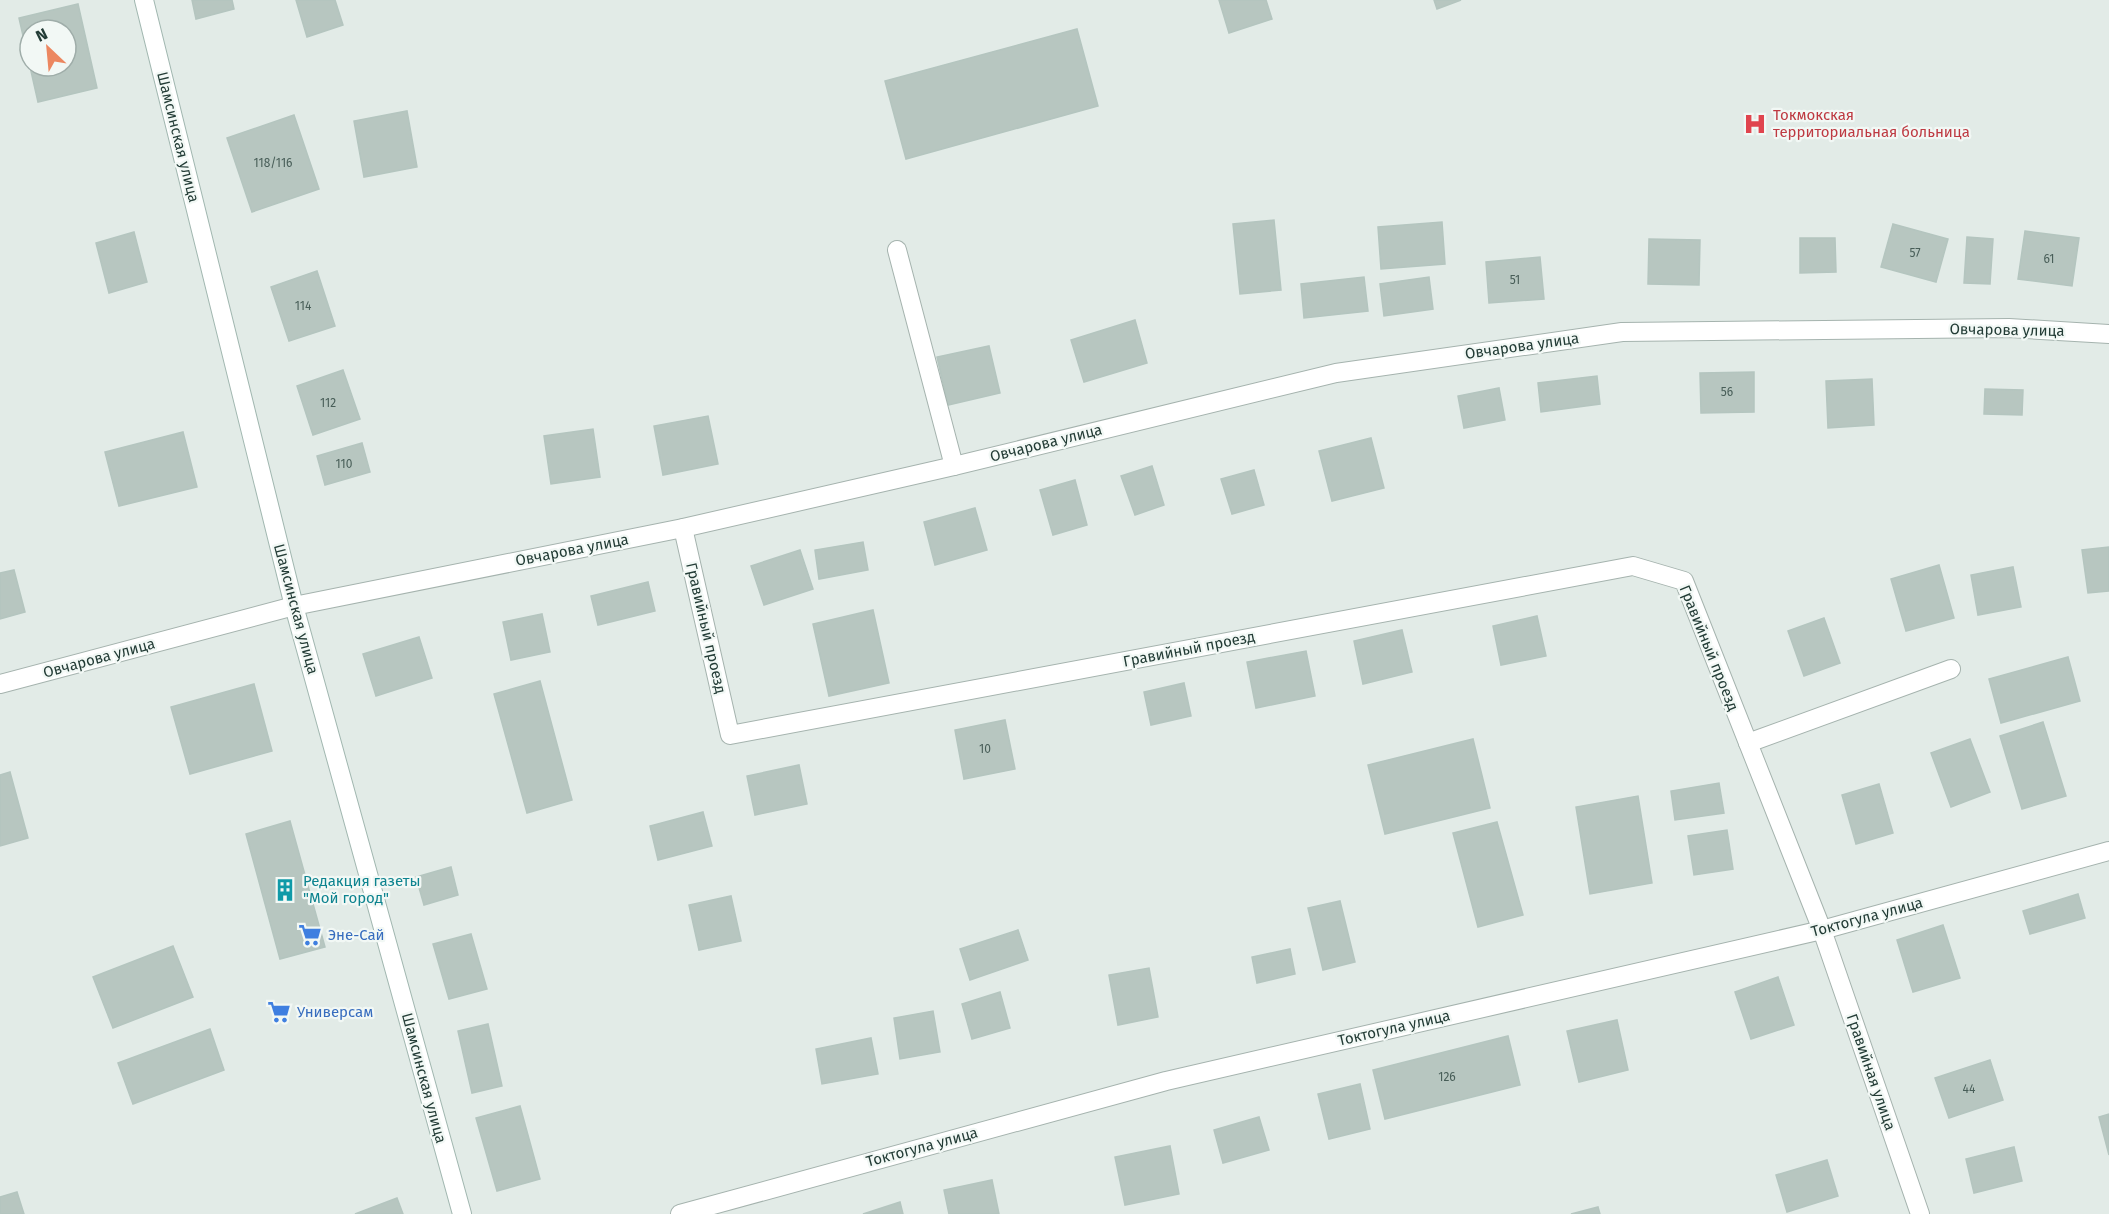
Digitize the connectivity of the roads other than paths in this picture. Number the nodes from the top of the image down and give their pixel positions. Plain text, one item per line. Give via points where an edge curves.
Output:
1 (144, 0) edge
2 (897, 250) dead end
3 (2109, 334) edge
4 (954, 466) junction
5 (683, 528) junction
6 (294, 606) junction
7 (1951, 669) dead end
8 (0, 684) edge
9 (1748, 743) junction
10 (2109, 851) edge
11 (1822, 930) junction
12 (462, 1214) edge
13 (680, 1214) edge
14 (1920, 1214) edge

1 - 6 street, Шамсинская улица
2 - 4 street
3 - 4 street, Овчарова улица via 2009,328 1622,332 1336,373
4 - 5 street, Овчарова улица
5 - 6 street, Овчарова улица
5 - 9 street, Гравийный проезд via 730,735 1633,566 1684,580
6 - 8 street, Овчарова улица
6 - 12 street, Шамсинская улица
7 - 9 street
9 - 11 street, Гравийный проезд
10 - 11 street, Токтогула улица
11 - 13 street, Токтогула улица via 1166,1081
11 - 14 street, Гравийная улица

